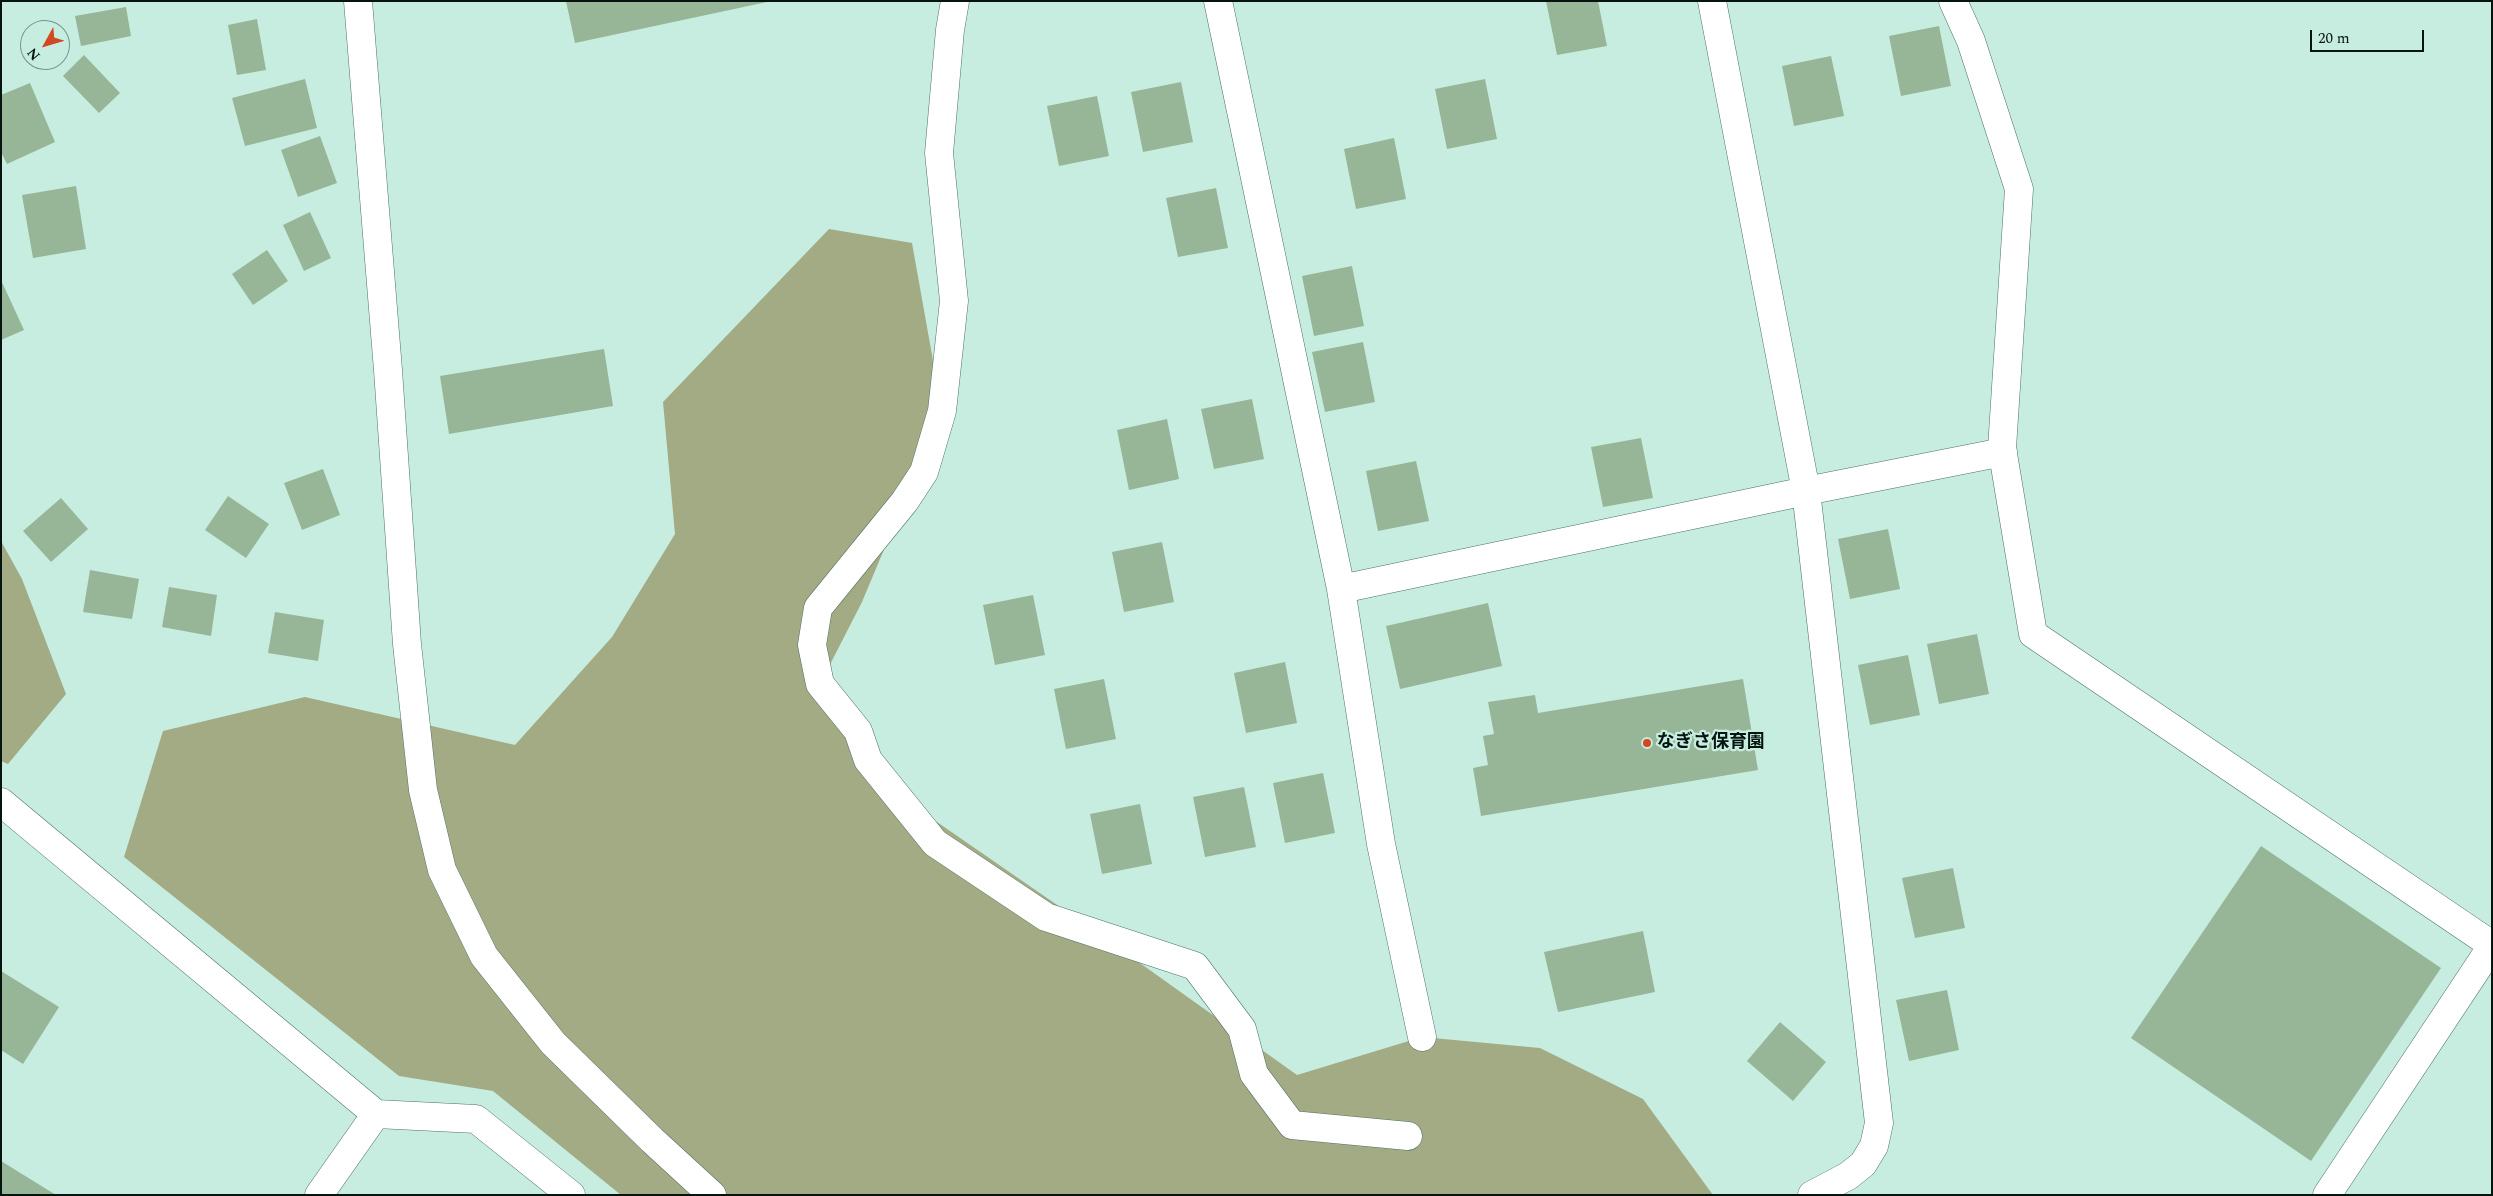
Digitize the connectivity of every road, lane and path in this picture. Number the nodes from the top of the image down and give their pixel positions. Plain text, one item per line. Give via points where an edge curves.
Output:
1 (358, 1) edge
2 (955, 1) edge
3 (1218, 1) edge
4 (1712, 1) edge
5 (1953, 1) edge
6 (2003, 452) junction
7 (1806, 491) junction
8 (1341, 589) junction
9 (4, 810) edge
10 (2492, 945) edge
11 (1422, 1037) dead end
12 (376, 1114) junction
13 (1408, 1136) dead end
14 (319, 1195) edge
15 (571, 1195) edge
16 (712, 1195) edge
17 (1812, 1195) edge
18 (2327, 1195) edge

1 - 16 street via 407,644 423,790 442,870 484,956 553,1043
2 - 13 street via 940,153 954,301 942,411 924,472 905,501 818,608 812,645 820,684 858,731 868,760 935,843 1046,917 1195,966 1242,1029 1254,1074 1292,1125
3 - 8 street
4 - 7 street
5 - 6 street via 1972,42 2019,189
6 - 7 street
6 - 10 street via 2034,634
7 - 8 street
7 - 17 street via 1878,1123 1874,1146 1863,1164
8 - 11 street via 1380,844
9 - 12 street
10 - 18 street
12 - 14 street
12 - 15 street via 476,1119

